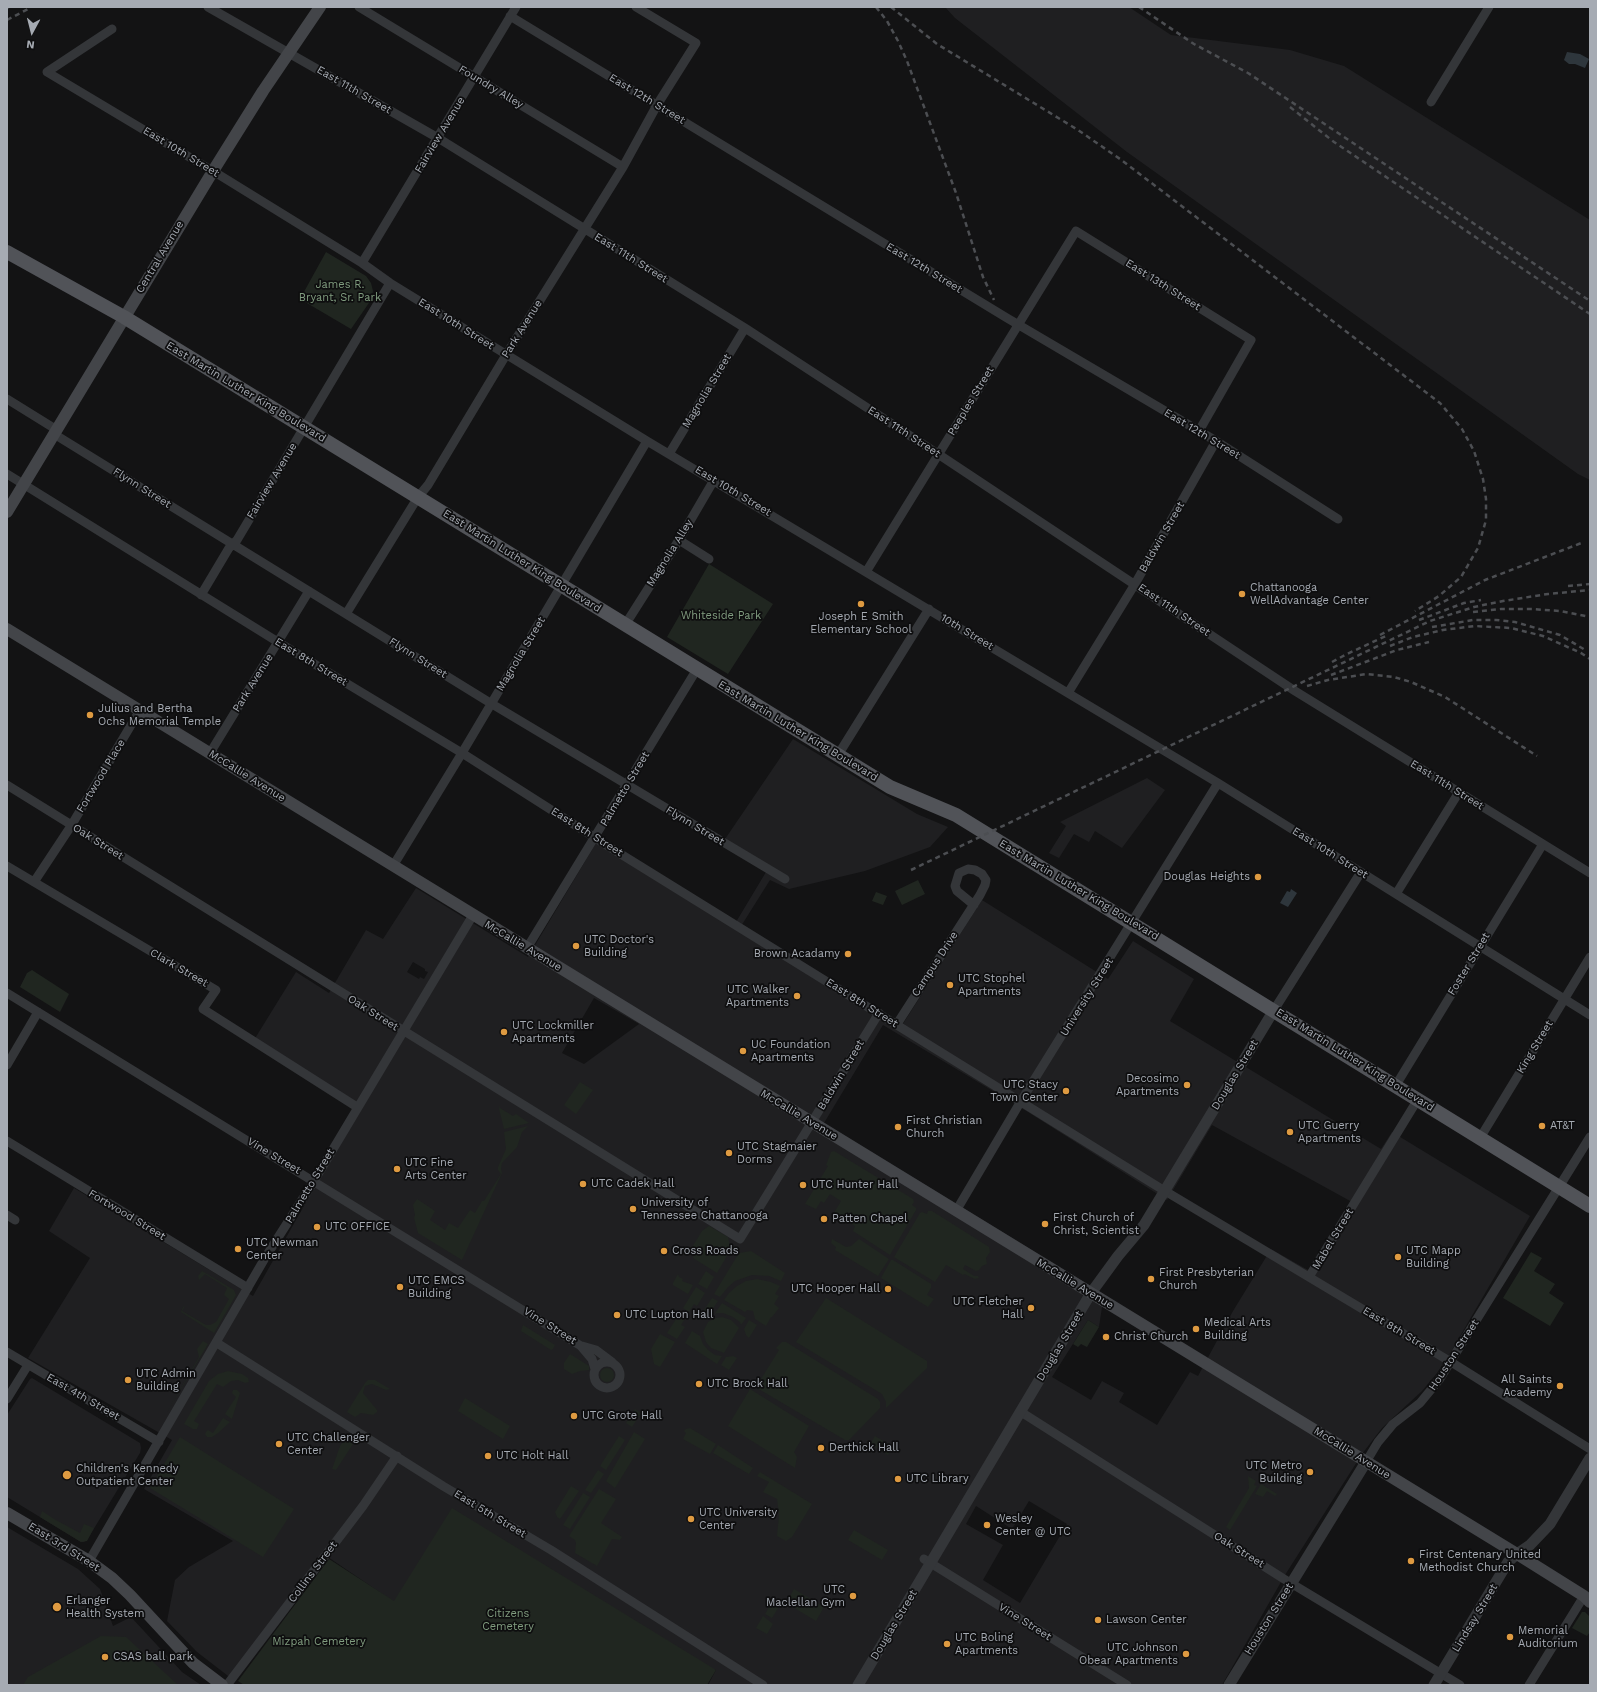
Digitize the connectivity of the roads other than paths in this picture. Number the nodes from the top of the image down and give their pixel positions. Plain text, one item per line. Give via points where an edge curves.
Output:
1 (208, 7) edge
2 (320, 7) edge
3 (360, 7) edge
4 (516, 7) edge
5 (636, 7) edge
6 (1489, 7) edge
7 (510, 16) junction
8 (112, 29) dead end
9 (289, 53) junction
10 (475, 77) junction
11 (1431, 102) dead end
12 (657, 105) junction
13 (438, 138) junction
14 (623, 167) junction
15 (213, 171) junction
16 (584, 230) junction
17 (1076, 231) joint
18 (7, 252) edge
19 (362, 263) junction
20 (390, 283) junction
21 (124, 318) junction
22 (1018, 324) junction
23 (745, 328) junction
24 (506, 355) junction
25 (7, 399) edge
26 (304, 427) junction
27 (1199, 431) junction
28 (55, 432) junction
29 (647, 441) junction
30 (1216, 441) junction
31 (669, 454) junction
32 (938, 454) junction
33 (7, 474) edge
34 (714, 480) junction
35 (24, 484) junction
36 (418, 497) junction
37 (7, 512) edge
38 (1338, 519) dead end
39 (679, 540) junction
40 (233, 544) junction
41 (709, 559) dead end
42 (866, 572) junction
43 (1135, 584) junction
44 (562, 587) junction
45 (309, 591) junction
46 (201, 595) junction
47 (929, 610) junction
48 (346, 614) junction
49 (625, 625) junction
50 (7, 628) edge
51 (278, 642) junction
52 (697, 669) junction
53 (1068, 693) junction
54 (492, 704) junction
55 (140, 710) junction
56 (210, 753) junction
57 (462, 753) junction
58 (838, 755) junction
59 (1218, 784) junction
60 (7, 785) edge
61 (627, 786) junction
62 (1459, 792) junction
63 (71, 826) junction
64 (595, 838) junction
65 (1543, 844) junction
66 (7, 866) edge
67 (393, 866) junction
68 (1361, 872) junction
69 (1590, 873) edge
70 (785, 879) dead end
71 (34, 882) junction
72 (1396, 894) junction
73 (974, 905) dead end
74 (473, 915) junction
75 (1133, 923) junction
76 (1480, 946) junction
77 (527, 948) junction
78 (1590, 957) edge
79 (7, 993) edge
80 (1564, 999) junction
81 (1274, 1010) junction
82 (38, 1012) junction
83 (879, 1013) junction
84 (1590, 1015) edge
85 (897, 1024) junction
86 (403, 1032) junction
87 (7, 1065) edge
88 (1396, 1085) junction
89 (1418, 1099) junction
90 (1021, 1101) junction
91 (357, 1107) junction
92 (813, 1123) junction
93 (1590, 1137) edge
94 (1480, 1138) junction
95 (7, 1141) edge
96 (314, 1181) junction
97 (1559, 1187) junction
98 (1166, 1191) junction
99 (1590, 1206) edge
100 (956, 1211) junction
101 (7, 1215) edge
102 (15, 1220) dead end
103 (740, 1239) joint
104 (1310, 1277) junction
105 (248, 1288) junction
106 (1091, 1293) junction
107 (217, 1343) junction
108 (581, 1346) junction
109 (7, 1352) edge
110 (1451, 1362) junction
111 (613, 1363) junction
112 (28, 1365) junction
113 (595, 1369) junction
114 (7, 1399) edge
115 (1021, 1412) junction
116 (160, 1442) junction
117 (1590, 1449) edge
118 (397, 1456) junction
119 (1590, 1458) edge
120 (1366, 1462) junction
121 (7, 1513) edge
122 (1517, 1554) junction
123 (89, 1561) junction
124 (927, 1561) junction
125 (1291, 1583) junction
126 (1587, 1599) edge
127 (1441, 1674) junction
128 (222, 1685) edge
129 (227, 1685) edge
130 (763, 1685) edge
131 (858, 1685) edge
132 (1127, 1685) edge
133 (1229, 1685) edge
134 (1434, 1685) edge
135 (1460, 1685) edge
136 (1529, 1685) edge

1 - 9 street, East 11th Street
2 - 9 main road, Central Avenue
3 - 10 street, Foundry Alley
4 - 7 street, Fairview Avenue
5 - 12 street, Park Avenue via 696,43
6 - 11 street
7 - 10 street, Fairview Avenue
7 - 12 street, East 12th Street
8 - 15 street, East 10th Street via 47,72
9 - 13 street, East 11th Street
9 - 15 main road, Central Avenue via 262,91
10 - 13 street, Fairview Avenue
10 - 14 street, Foundry Alley
12 - 14 street, Park Avenue
12 - 22 street, East 12th Street
13 - 16 street, East 11th Street
13 - 19 street, Fairview Avenue
14 - 16 street, Park Avenue
15 - 19 street, East 10th Street
15 - 21 main road, Central Avenue
16 - 23 street, East 11th Street
16 - 24 street, Park Avenue
17 - 22 street, Peeples Street
17 - 27 street, East 13th Street via 1251,340
18 - 21 main road, East Martin Luther King Boulevard
19 - 20 street, East 10th Street
20 - 24 street, East 10th Street
20 - 26 street, Fairview Avenue
21 - 26 main road, East Martin Luther King Boulevard
21 - 28 main road, Central Avenue
22 - 27 street, East 12th Street
22 - 32 street, Peeples Street
23 - 31 street, Magnolia Street
23 - 32 street, East 11th Street
24 - 29 street, East 10th Street
24 - 36 street, Park Avenue via 428,485
25 - 28 street, Flynn Street
26 - 36 main road, East Martin Luther King Boulevard
26 - 40 street, Fairview Avenue
27 - 30 street, East 12th Street
28 - 35 main road, Central Avenue
28 - 40 street, Flynn Street
29 - 31 street, East 10th Street
29 - 44 street, Magnolia Street
30 - 38 street, East 12th Street
30 - 43 street, Baldwin Street
31 - 34 street, East 10th Street
32 - 42 street, Peeples Street
32 - 43 street, East 11th Street
33 - 35 street, East 8th Street
34 - 39 street, Magnolia Alley
34 - 42 street, East 10th Street
35 - 37 main road, Central Avenue
35 - 46 street, East 8th Street
36 - 44 main road, East Martin Luther King Boulevard
36 - 48 street, Park Avenue
39 - 41 street
39 - 49 street, Magnolia Alley
40 - 45 street, Flynn Street
40 - 46 street, Fairview Avenue
42 - 47 street, 10th Street
43 - 53 street, Baldwin Street
43 - 62 street, East 11th Street via 1295,690
44 - 49 main road, East Martin Luther King Boulevard
44 - 54 street, Magnolia Street
45 - 48 street, Flynn Street
45 - 51 street, Park Avenue
46 - 51 street, East 8th Street
47 - 53 street, 10th Street
47 - 58 street
48 - 54 street, Flynn Street
49 - 52 main road, East Martin Luther King Boulevard
50 - 55 main road, McCallie Avenue
51 - 56 street, Park Avenue
51 - 57 street, East 8th Street
52 - 58 main road, East Martin Luther King Boulevard
52 - 61 street, Palmetto Street
53 - 59 street, East 10th Street
54 - 57 street, Magnolia Street
54 - 61 street, Flynn Street
55 - 56 main road, McCallie Avenue
55 - 63 street, Fortwood Place
56 - 67 main road, McCallie Avenue
57 - 64 street, East 8th Street
57 - 67 street, Magnolia Street
58 - 75 main road, East Martin Luther King Boulevard via 890,787 956,815
59 - 68 street, East 10th Street
59 - 75 street, University Street
60 - 63 street, Oak Street
61 - 64 street, Palmetto Street
61 - 70 street, Flynn Street
62 - 65 street, East 11th Street
62 - 72 street
63 - 71 street, Fortwood Place
63 - 86 street, Oak Street
64 - 77 street, Palmetto Street
64 - 83 street, East 8th Street
65 - 69 street, East 11th Street
65 - 76 street, Foster Street
66 - 71 street, Clark Street
67 - 74 main road, McCallie Avenue
68 - 72 street, East 10th Street
68 - 81 street, Douglas Street
71 - 91 street, Clark Street via 216,990 203,1009
72 - 76 street, East 10th Street
73 - 85 street, Campus Drive
74 - 77 main road, McCallie Avenue
74 - 86 street, Palmetto Street
75 - 81 main road, East Martin Luther King Boulevard
75 - 90 street, University Street
76 - 80 street, East 10th Street
76 - 88 street, Foster Street
77 - 92 main road, McCallie Avenue
78 - 80 street, King Street
79 - 82 street, Vine Street
80 - 84 street, East 10th Street
80 - 94 street, King Street
81 - 88 main road, East Martin Luther King Boulevard
81 - 98 street, Douglas Street
82 - 87 street
82 - 96 street, Vine Street
83 - 85 street, East 8th Street
83 - 92 street, Baldwin Street
85 - 90 street, East 8th Street
86 - 91 street, Palmetto Street
86 - 103 street, Oak Street
88 - 89 main road, East Martin Luther King Boulevard
89 - 94 main road, East Martin Luther King Boulevard
89 - 104 street, Mabel Street
90 - 98 street, East 8th Street
90 - 100 street, University Street
91 - 96 street, Palmetto Street
92 - 100 main road, McCallie Avenue
92 - 103 street, Baldwin Street
93 - 97 street, Houston Street
94 - 97 main road, East Martin Luther King Boulevard
95 - 105 street, Fortwood Street
96 - 105 street, Palmetto Street
96 - 108 street, Vine Street
97 - 99 main road, East Martin Luther King Boulevard
97 - 110 street, Houston Street
98 - 104 street, Mabel Street
98 - 106 street, Douglas Street via 1144,1225
100 - 106 main road, McCallie Avenue
101 - 102 street
104 - 110 street, East 8th Street
105 - 107 street, Palmetto Street
106 - 115 street, Douglas Street
106 - 120 main road, McCallie Avenue
107 - 116 street, Palmetto Street
107 - 118 street, East 5th Street
108 - 111 street, Vine Street via 596,1350
108 - 113 street, Vine Street via 592,1359
109 - 112 street, East 4th Street
110 - 117 street, East 8th Street
110 - 120 street, Houston Street via 1431,1392 1393,1424
111 - 113 street via 602,1362
111 - 113 street, Vine Street via 618,1366 621,1375 614,1386 599,1386 595,1379
112 - 114 street
112 - 116 street, East 4th Street
115 - 124 street, Douglas Street
115 - 125 street, Oak Street
116 - 123 street, Palmetto Street
118 - 129 street, Collins Street via 363,1506
118 - 130 street, East 5th Street
119 - 122 street, Lindsay Street via 1550,1524 1530,1545
120 - 122 main road, McCallie Avenue
120 - 125 street, Houston Street
121 - 123 main road, East 3rd Street
122 - 126 main road, McCallie Avenue
122 - 127 street, Lindsay Street via 1508,1562
123 - 128 main road, East 3rd Street via 130,1595 193,1663
124 - 131 street, Douglas Street
124 - 132 street, Vine Street
125 - 127 street, Oak Street
125 - 133 street, Houston Street
126 - 136 street
127 - 134 street, Lindsay Street
127 - 135 street, Oak Street

